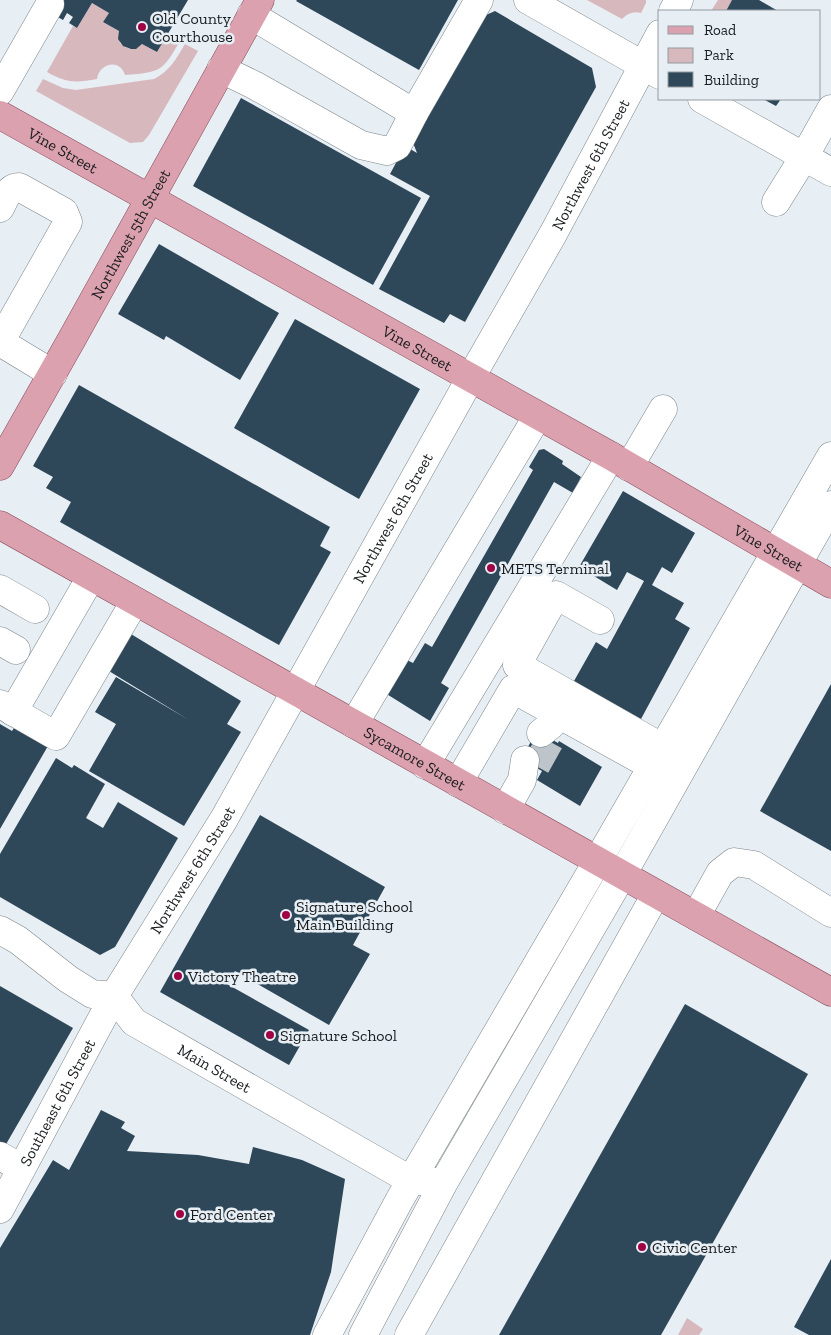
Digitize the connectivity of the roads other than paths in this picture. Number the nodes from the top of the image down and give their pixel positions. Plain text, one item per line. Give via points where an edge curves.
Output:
1 (479, 0) edge
2 (528, 0) edge
3 (50, 4) dead end
4 (255, 7) edge
5 (658, 42) edge
6 (221, 69) junction
7 (651, 70) edge
8 (0, 91) edge
9 (704, 100) edge
10 (831, 109) edge
11 (414, 113) junction
12 (0, 115) edge
13 (804, 157) junction
14 (831, 172) edge
15 (150, 199) junction
16 (776, 202) dead end
17 (0, 208) edge
18 (0, 342) edge
19 (0, 360) edge
20 (470, 379) junction
21 (49, 380) junction
22 (663, 409) dead end
23 (538, 417) junction
24 (831, 456) edge
25 (620, 462) junction
26 (0, 466) edge
27 (831, 505) edge
28 (0, 525) edge
29 (787, 557) junction
30 (91, 576) junction
31 (831, 584) edge
32 (0, 590) edge
33 (135, 601) junction
34 (35, 609) dead end
35 (600, 620) dead end
36 (295, 691) junction
37 (6, 708) edge
38 (354, 724) junction
39 (658, 757) junction
40 (425, 765) junction
41 (528, 769) tunnel mouth
42 (458, 783) junction
43 (505, 810) junction
44 (597, 862) junction
45 (622, 875) junction
46 (656, 894) junction
47 (831, 913) edge
48 (696, 916) junction
49 (0, 930) edge
50 (831, 992) edge
51 (114, 996) junction
52 (11, 1162) edge
53 (412, 1180) junction
54 (444, 1182) junction
55 (0, 1208) edge
56 (327, 1335) edge
57 (364, 1335) edge
58 (409, 1335) edge

1 - 11 street
2 - 7 street
3 - 8 street
4 - 6 main road, Northwest 5th Street
4 - 11 street
5 - 7 street, Northwest 6th Street
6 - 11 street via 361,145 387,151 397,146
6 - 15 main road, Northwest 5th Street
7 - 20 street, Northwest 6th Street
9 - 13 street
10 - 13 street
12 - 15 main road, Vine Street
13 - 14 street
13 - 16 street
15 - 20 main road, Vine Street
15 - 21 main road, Northwest 5th Street
17 - 18 street via 10,190 19,187 64,212 68,222
18 - 21 street
19 - 21 street
20 - 23 main road, Vine Street
20 - 36 street, Northwest 6th Street
21 - 26 main road, Northwest 5th Street
22 - 25 street
23 - 25 main road, Vine Street
23 - 38 street
24 - 29 street
25 - 29 main road, Vine Street
25 - 40 street
27 - 29 street
28 - 30 main road, Sycamore Street
29 - 31 main road, Vine Street
29 - 39 street
29 - 45 street
30 - 33 main road, Sycamore Street
30 - 37 street
32 - 34 street
33 - 36 main road, Sycamore Street
33 - 37 street via 56,736
35 - 39 street via 556,596 517,665
36 - 38 main road, Sycamore Street
36 - 51 street, Northwest 6th Street via 224,819
38 - 40 main road, Sycamore Street
39 - 42 street via 550,727 513,689
39 - 44 street
40 - 42 main road, Sycamore Street
41 - 43 street
42 - 43 main road, Sycamore Street
43 - 44 main road, Sycamore Street
44 - 45 main road, Sycamore Street
44 - 53 street
45 - 46 main road, Sycamore Street
45 - 54 street
46 - 48 main road, Sycamore Street
46 - 58 street
47 - 48 street via 754,865 734,862 720,873
48 - 50 main road, Sycamore Street
49 - 51 street via 92,994
51 - 52 street, Southeast 6th Street
51 - 53 street, Main Street via 134,1022
52 - 55 street, Southeast 6th Street
53 - 54 street, Main Street
53 - 56 street
54 - 57 street

